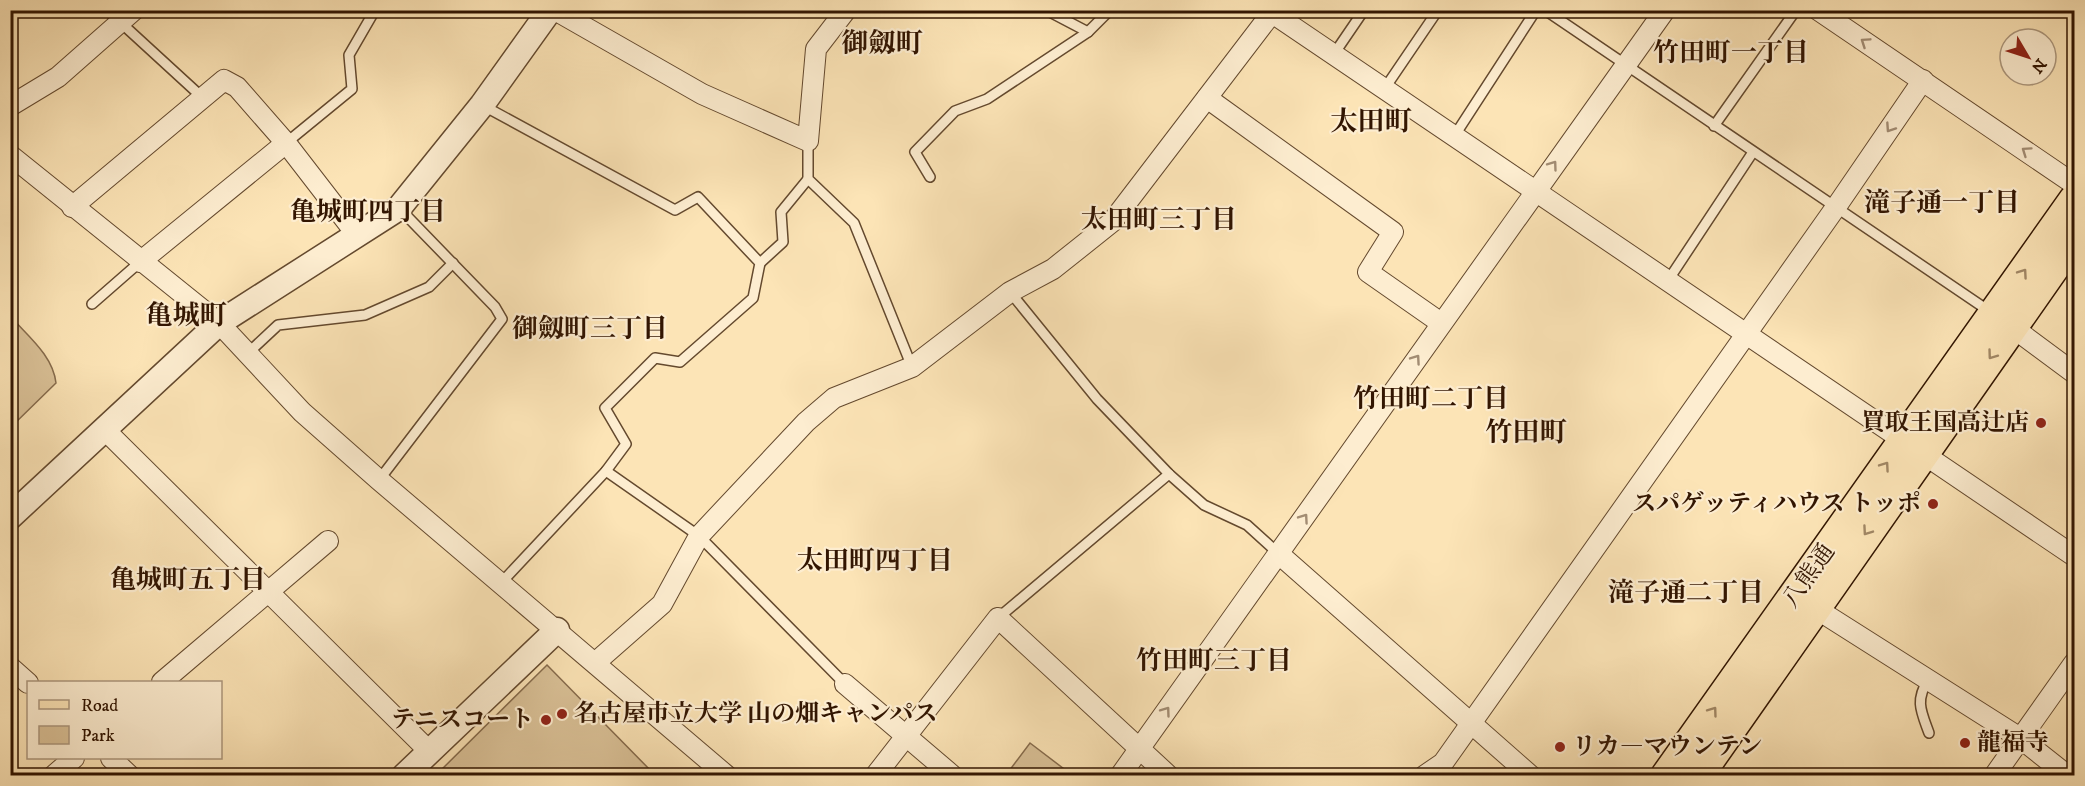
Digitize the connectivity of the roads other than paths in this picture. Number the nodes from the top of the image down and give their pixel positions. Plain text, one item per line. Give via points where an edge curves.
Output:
1 (134, 10) edge
2 (375, 10) edge
3 (550, 10) edge
4 (555, 10) edge
5 (846, 10) edge
6 (1046, 10) edge
7 (1110, 10) edge
8 (1364, 10) edge
9 (1438, 10) edge
10 (1536, 10) edge
11 (1545, 10) edge
12 (1665, 10) edge
13 (1796, 10) edge
14 (1818, 10) edge
15 (1271, 11) edge
16 (113, 17) edge
17 (1088, 32) junction
18 (1334, 54) junction
19 (1625, 66) junction
20 (1923, 80) junction
21 (1385, 88) junction
22 (202, 98) junction
23 (1207, 98) junction
24 (482, 105) junction
25 (10, 106) edge
26 (1714, 126) junction
27 (1455, 135) junction
28 (808, 141) junction
29 (286, 143) junction
30 (1753, 152) junction
31 (10, 155) edge
32 (930, 177) dead end
33 (808, 179) junction
34 (2074, 184) edge
35 (1535, 189) junction
36 (2074, 200) edge
37 (72, 207) junction
38 (1836, 207) junction
39 (399, 208) junction
40 (357, 235) junction
41 (2074, 239) edge
42 (140, 262) junction
43 (453, 263) junction
44 (760, 263) junction
45 (1669, 279) junction
46 (1010, 292) junction
47 (92, 304) dead end
48 (2003, 321) junction
49 (219, 323) junction
50 (1441, 323) junction
51 (1746, 332) junction
52 (248, 354) junction
53 (912, 367) junction
54 (2074, 373) edge
55 (104, 429) junction
56 (1913, 446) junction
57 (606, 471) junction
58 (1168, 474) junction
59 (379, 480) junction
60 (10, 517) edge
61 (699, 536) junction
62 (328, 541) dead end
63 (1279, 554) junction
64 (2074, 556) edge
65 (501, 583) junction
66 (267, 593) junction
67 (1815, 608) junction
68 (998, 618) junction
69 (557, 630) junction
70 (596, 662) junction
71 (2074, 663) edge
72 (10, 667) edge
73 (1928, 680) junction
74 (163, 681) edge
75 (27, 682) edge
76 (845, 684) joint
77 (1471, 723) junction
78 (1929, 733) dead end
79 (906, 737) junction
80 (2020, 738) junction
81 (1140, 747) junction
82 (429, 752) junction
83 (73, 759) edge
84 (112, 759) edge
85 (53, 776) edge
86 (130, 776) edge
87 (404, 776) edge
88 (727, 776) edge
89 (875, 776) edge
90 (953, 776) edge
91 (1120, 776) edge
92 (1169, 776) edge
93 (1424, 776) edge
94 (1531, 776) edge
95 (1666, 776) edge
96 (1698, 776) edge
97 (1994, 776) edge
98 (2068, 776) edge

1 - 16 street
2 - 29 lane via 349,55 352,89
3 - 24 street
4 - 28 street via 702,94
5 - 28 street via 816,49
6 - 17 lane
7 - 17 lane
8 - 18 lane
9 - 21 lane
10 - 27 lane
11 - 19 lane
12 - 19 street
13 - 26 lane
20 -> 14 street
15 - 18 street
15 - 23 street
16 - 22 lane
16 - 25 street via 58,77
17 - 32 lane via 987,99 955,111 915,152
18 - 21 street
19 - 26 lane
35 -> 19 street
34 -> 20 street
20 -> 38 street
21 - 27 street
22 - 29 street via 224,80 237,87
22 - 37 street
23 - 46 street via 1112,222 1053,269
23 - 50 street via 1393,232 1368,272
24 - 39 street
24 - 44 lane via 675,210 698,197
26 - 30 lane
27 - 35 street
28 - 33 lane
29 - 40 street
29 - 42 street
30 - 38 lane
30 - 45 lane
31 - 37 street
33 - 44 lane via 781,212 783,242
33 - 53 lane via 854,223
35 - 45 street
35 - 50 street
48 -> 36 main road, 八熊通
37 - 42 street
38 - 48 lane
38 - 51 street
39 - 40 street
39 - 43 lane
40 - 49 street
41 - 48 main road, 八熊通
42 - 47 lane
42 - 49 street
43 - 52 lane via 429,287 365,315 278,325
43 - 59 lane via 502,319
44 - 57 lane via 753,298 680,362 655,358 604,408 626,444
45 - 51 street
46 - 53 street
46 - 58 lane via 1097,399
48 - 54 street
48 - 56 main road, 八熊通
49 - 52 street
49 - 55 street
63 -> 50 street
51 - 56 street
51 - 77 street
52 - 59 street via 302,412
53 - 61 street via 834,398 806,422
55 - 60 street
55 - 66 street
56 - 64 street
56 -> 67 main road, 八熊通
95 -> 56 main road, 八熊通 via 1796,596
57 - 61 lane
57 - 65 lane
58 - 63 lane via 1204,505 1247,525
58 - 68 lane
59 - 65 street
61 - 70 street via 662,604
61 - 76 lane
62 - 66 street
63 - 77 street
81 -> 63 street
65 - 69 street
66 - 74 street
66 - 82 street
67 - 73 street
67 - 96 main road, 八熊通
68 - 79 street
68 - 81 street
69 - 70 street
69 - 82 street
70 - 88 street
71 - 80 street
72 - 75 street
73 - 78 lane via 1920,694
73 - 80 street
76 - 79 street
77 - 93 street via 1443,763
77 - 94 street
79 - 89 street
79 - 90 street
80 - 97 street
80 - 98 street
81 - 91 street
81 - 92 street
82 - 87 street
83 - 85 street
84 - 86 street

